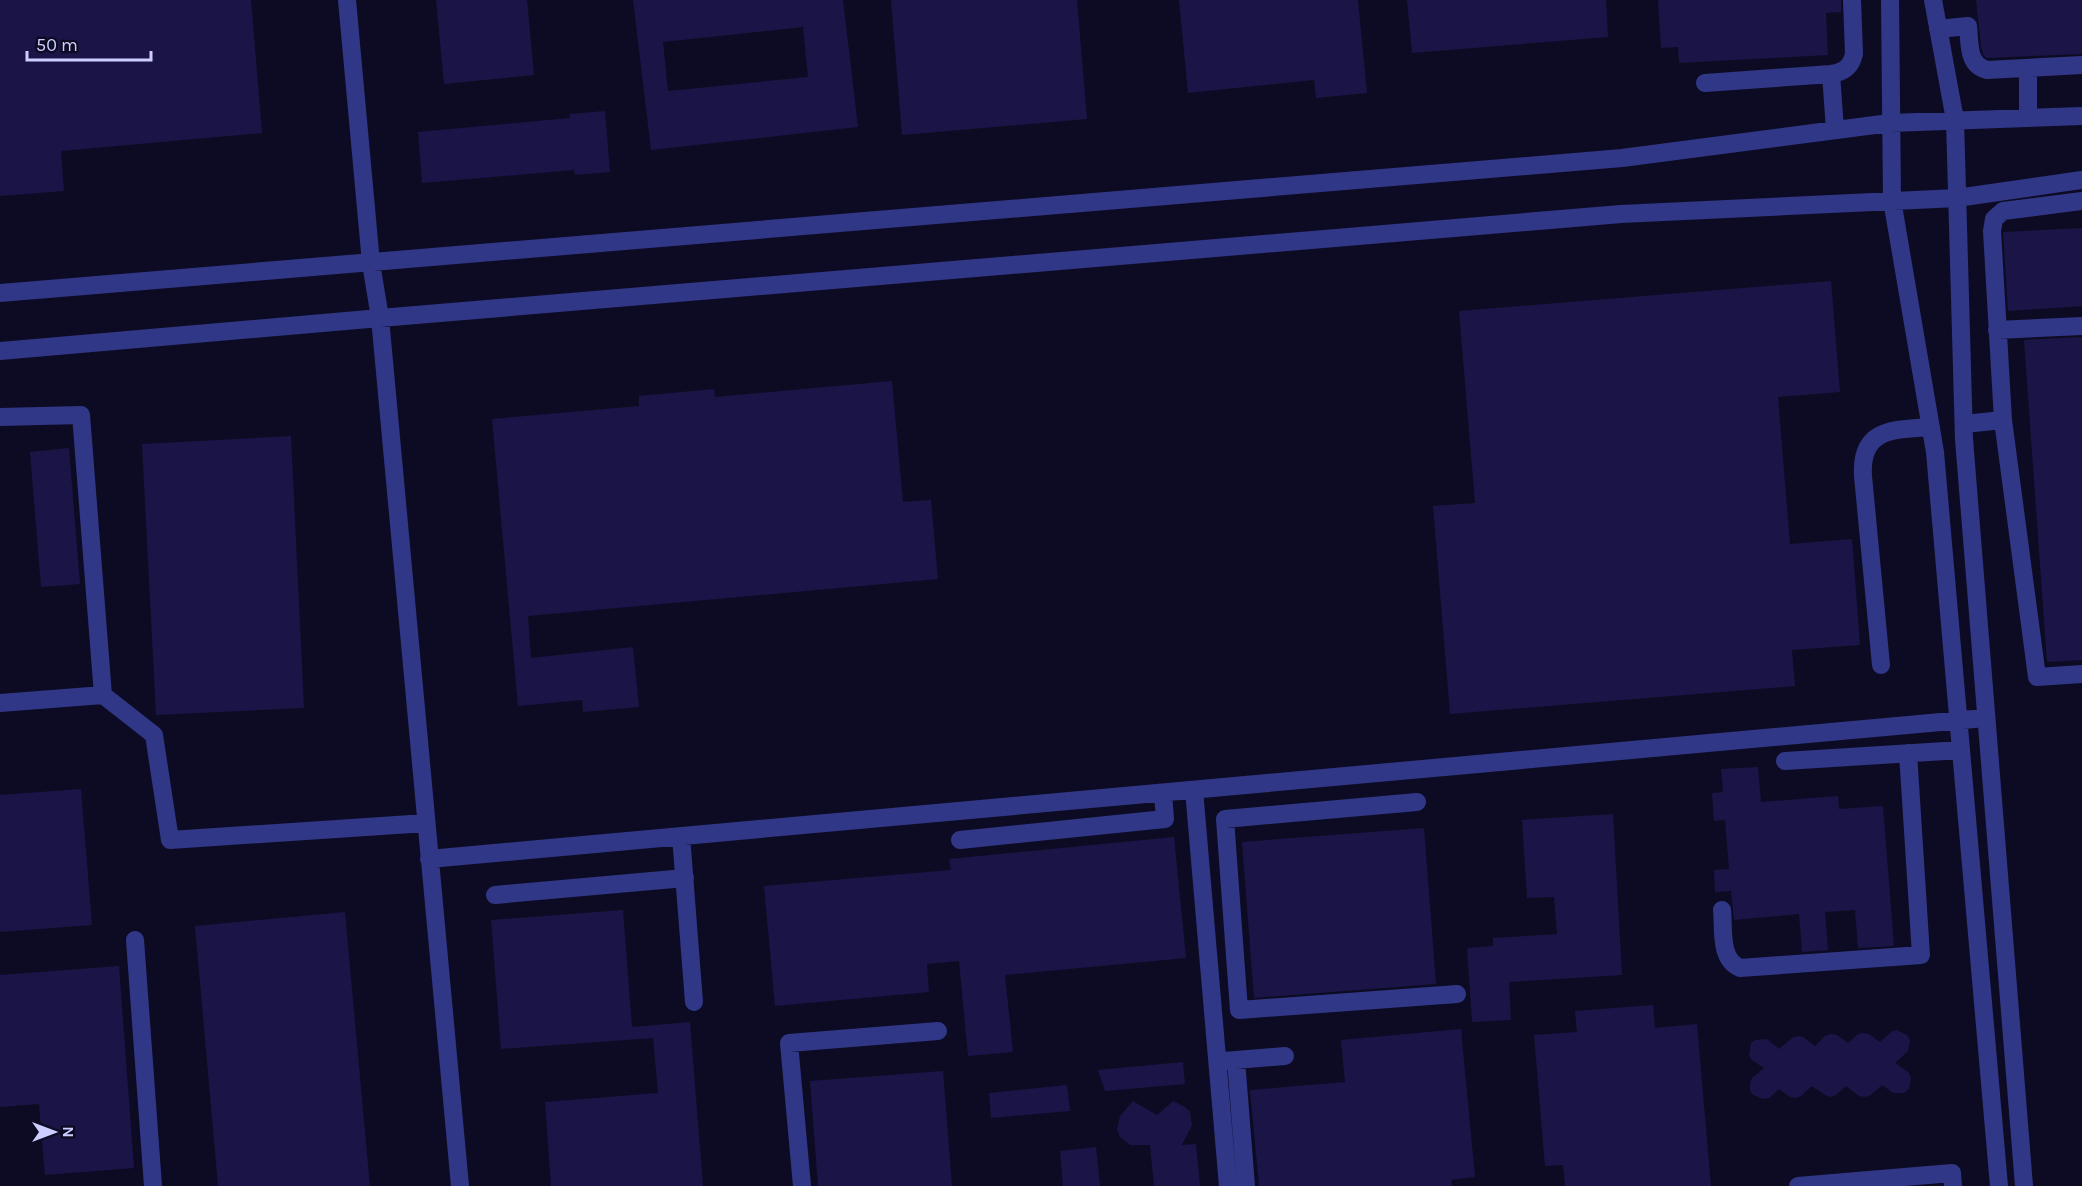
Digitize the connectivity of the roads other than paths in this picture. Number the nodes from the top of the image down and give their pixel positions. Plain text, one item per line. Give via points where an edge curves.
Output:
1 (347, 0) edge
2 (1852, 0) edge
3 (1890, 0) edge
4 (1933, 0) edge
5 (1938, 28) junction
6 (2082, 65) edge
7 (2028, 68) junction
8 (1831, 74) junction
9 (1705, 83) dead end
10 (2082, 116) edge
11 (2028, 118) junction
12 (1955, 120) junction
13 (1890, 123) junction
14 (1835, 130) junction
15 (2082, 180) edge
16 (1957, 198) junction
17 (1892, 200) junction
18 (2082, 201) edge
19 (371, 263) junction
20 (0, 293) edge
21 (380, 318) junction
22 (2082, 326) edge
23 (1997, 330) junction
24 (0, 351) edge
25 (0, 417) edge
26 (2002, 420) junction
27 (1964, 424) junction
28 (1931, 427) junction
29 (1881, 665) dead end
30 (2082, 674) edge
31 (103, 695) junction
32 (0, 703) edge
33 (1985, 718) junction
34 (1958, 720) junction
35 (1961, 750) junction
36 (1908, 753) junction
37 (1785, 761) dead end
38 (1366, 774) junction
39 (1194, 790) junction
40 (1163, 793) junction
41 (1417, 802) dead end
42 (1368, 806) junction
43 (426, 823) junction
44 (681, 836) junction
45 (960, 840) dead end
46 (429, 859) junction
47 (685, 878) junction
48 (495, 895) dead end
49 (1722, 909) dead end
50 (135, 940) dead end
51 (1457, 994) dead end
52 (694, 1002) dead end
53 (938, 1031) dead end
54 (1286, 1056) dead end
55 (1236, 1060) junction
56 (1217, 1061) junction
57 (153, 1186) edge
58 (460, 1186) edge
59 (802, 1186) edge
60 (1228, 1186) edge
61 (1246, 1186) edge
62 (1798, 1186) edge
63 (1953, 1186) edge
64 (1999, 1186) edge
65 (2024, 1186) edge

1 - 19 street
2 - 8 street via 1854,54 1844,71
3 - 13 street
4 - 5 street
5 - 7 street via 1968,26 1972,58 1982,69
5 - 12 street
6 - 7 street
7 - 11 street
8 - 9 street
8 - 14 street
10 - 11 street
11 - 12 street
12 - 13 street
12 - 16 street
13 - 14 street
13 - 17 street
14 - 19 street via 1623,158
15 - 16 street
16 - 17 street
16 - 27 street
17 - 21 street via 1609,215
17 - 28 street
18 - 23 street via 2009,209 1994,219
19 - 20 street
19 - 21 street
21 - 24 street
21 - 43 street
22 - 23 street
23 - 26 street
25 - 31 street via 81,415
26 - 27 street
26 - 30 street via 2037,677
27 - 33 street
28 - 29 street via 1886,431 1870,444 1863,460
28 - 34 street
31 - 32 street
31 - 43 street via 154,735 170,840
33 - 34 street
33 - 65 street
34 - 35 street
34 - 38 street
35 - 36 street
35 - 64 street
36 - 37 street
36 - 49 street via 1921,955 1740,968 1725,953
38 - 39 street
38 - 42 street
39 - 40 street
39 - 56 street
40 - 44 street
40 - 45 street via 1165,819
41 - 42 street
42 - 51 street via 1225,819 1239,1010
43 - 46 street
44 - 46 street
44 - 47 street
46 - 58 street
47 - 48 street
47 - 52 street
50 - 57 street
53 - 59 street via 789,1043
54 - 55 street
55 - 56 street
55 - 61 street
56 - 60 street
62 - 63 street via 1952,1173

